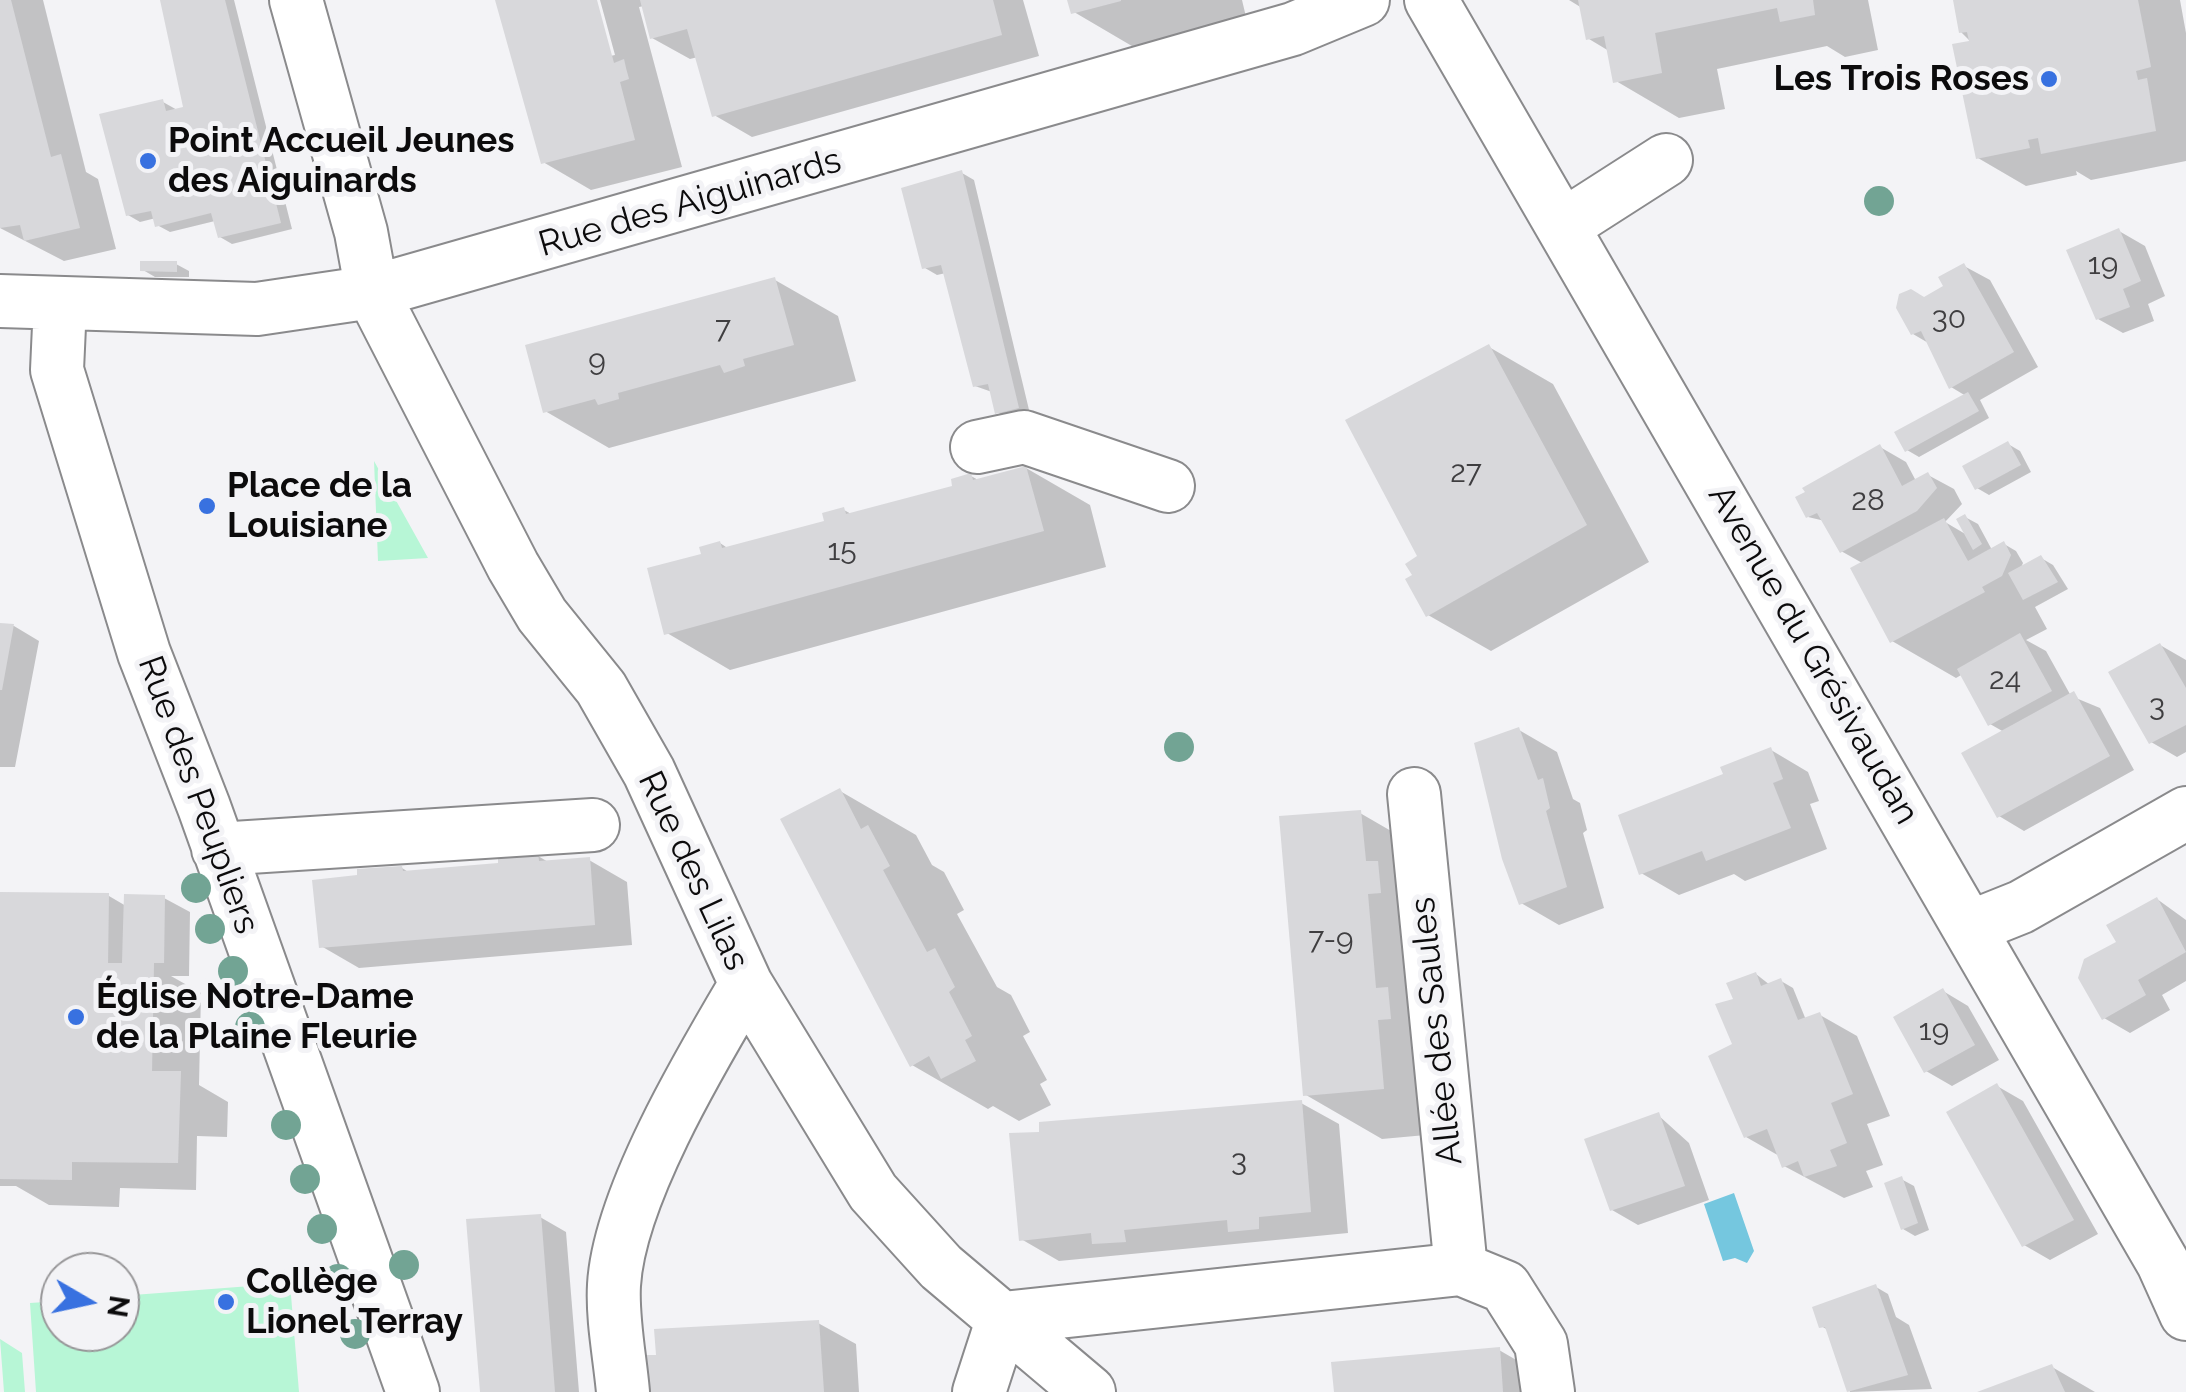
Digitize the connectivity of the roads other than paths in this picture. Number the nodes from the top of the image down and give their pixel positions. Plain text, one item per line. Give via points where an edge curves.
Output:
1 (296, 0) edge
2 (1363, 0) edge
3 (1431, 0) edge
4 (1666, 160) dead end
5 (1564, 226) junction
6 (372, 292) junction
7 (0, 301) edge
8 (60, 304) junction
9 (977, 447) dead end
10 (1168, 486) dead end
11 (1414, 794) dead end
12 (2186, 812) edge
13 (593, 825) dead end
14 (218, 848) junction
15 (1971, 927) junction
16 (746, 984) junction
17 (1461, 1269) junction
18 (2186, 1314) edge
19 (1003, 1318) junction
20 (414, 1392) edge
21 (623, 1392) edge
22 (980, 1392) edge
23 (1089, 1392) edge
24 (1548, 1392) edge

1 - 6 street, Rue des Lilas
2 - 6 street, Rue des Aiguinards via 1293,29
3 - 5 street, Avenue du Grésivaudan
4 - 5 street
5 - 15 street, Avenue du Grésivaudan
6 - 8 street, Rue des Aiguinards via 257,309
6 - 16 street, Rue des Lilas via 513,566 542,615 601,688 649,772
7 - 8 street, Rue des Aiguinards
8 - 14 street, Rue des Peupliers via 57,370 144,653
9 - 10 street via 1024,437
11 - 17 street, Allée des Saules
12 - 15 street via 2021,907
13 - 14 street
14 - 20 street, Rue des Peupliers
15 - 18 street, Avenue du Grésivaudan
16 - 19 street, Rue des Lilas via 873,1192 941,1268
16 - 21 street via 660,1146 628,1224 614,1285
17 - 19 street
17 - 24 street via 1505,1287 1542,1344
19 - 22 street
19 - 23 street, Rue des Lilas

